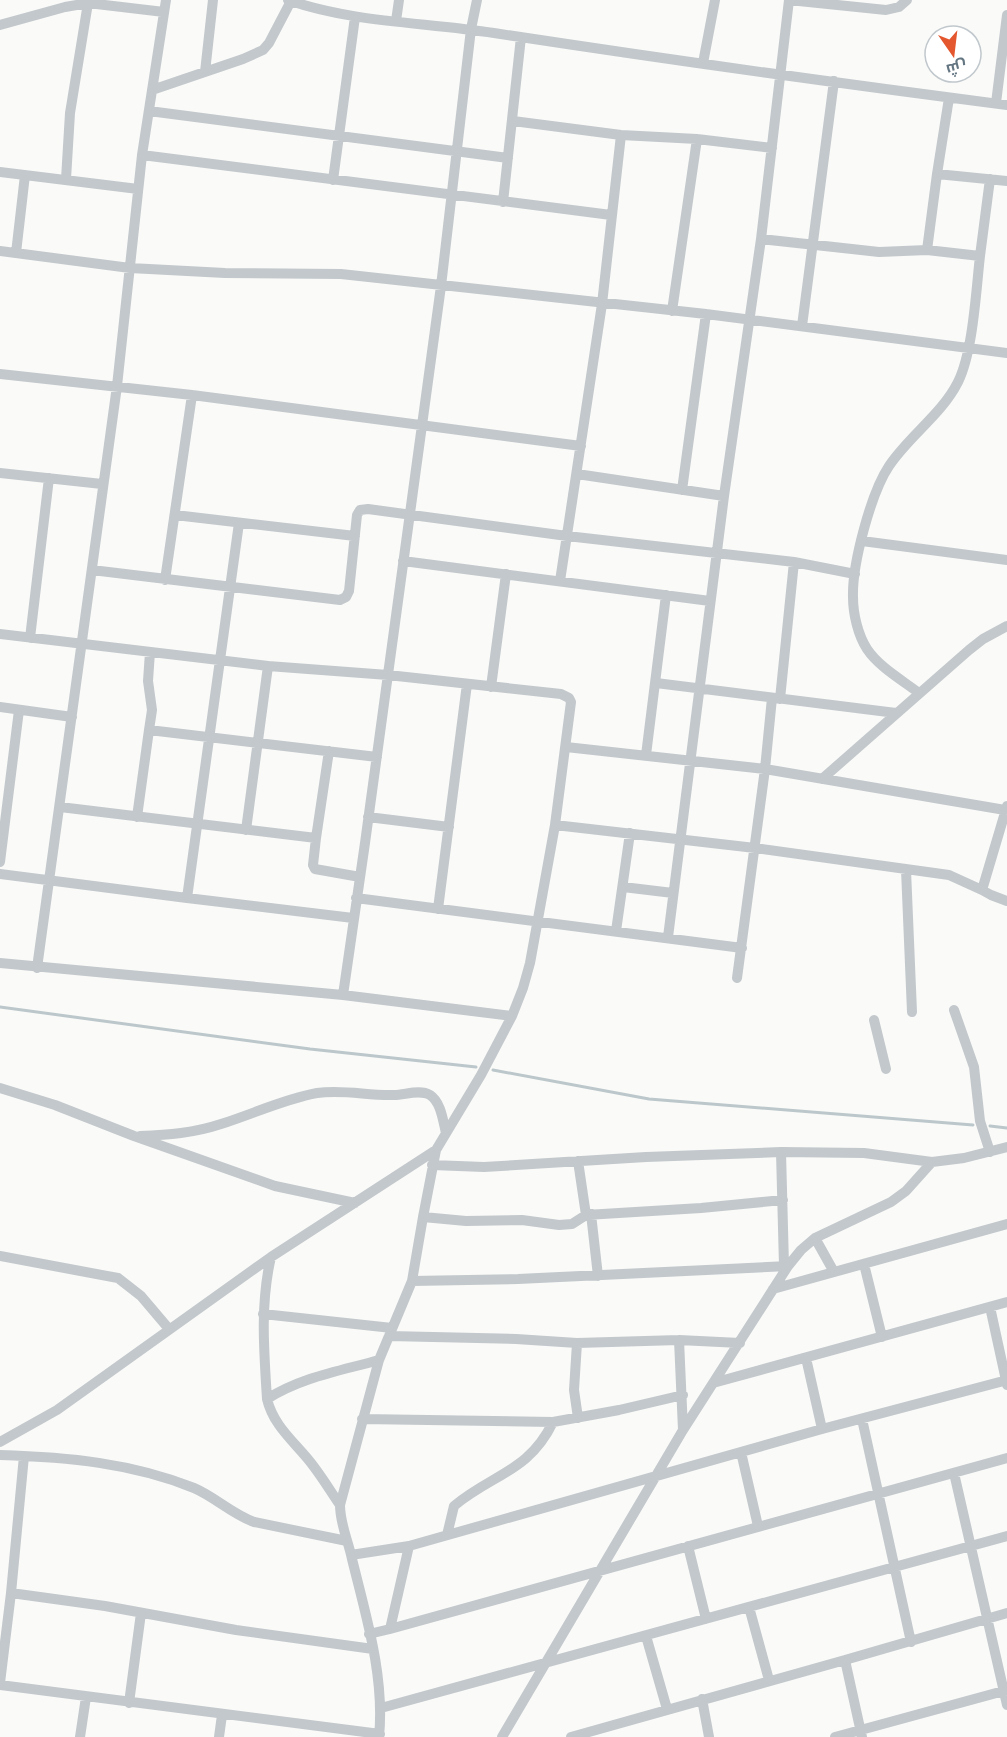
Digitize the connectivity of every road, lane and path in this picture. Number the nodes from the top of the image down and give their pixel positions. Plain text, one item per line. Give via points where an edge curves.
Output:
1 (166, 0) edge
2 (213, 0) edge
3 (399, 0) edge
4 (477, 0) edge
5 (715, 0) edge
6 (789, 0) edge
7 (907, 0) edge
8 (289, 1) edge
9 (88, 3) junction
10 (838, 3) edge
11 (164, 12) junction
12 (1007, 15) edge
13 (355, 17) junction
14 (396, 21) junction
15 (0, 25) edge
16 (471, 29) junction
17 (521, 37) junction
18 (703, 63) junction
19 (205, 72) junction
20 (782, 74) junction
21 (834, 81) junction
22 (152, 90) junction
23 (949, 98) junction
24 (1001, 104) edge
25 (149, 111) junction
26 (513, 121) junction
27 (621, 135) junction
28 (338, 136) junction
29 (697, 139) junction
30 (772, 148) junction
31 (458, 152) junction
32 (142, 154) junction
33 (508, 158) junction
34 (0, 172) edge
35 (937, 174) junction
36 (25, 175) junction
37 (66, 179) junction
38 (990, 179) junction
39 (333, 180) junction
40 (1007, 181) edge
41 (138, 189) junction
42 (452, 196) junction
43 (503, 202) junction
44 (611, 215) junction
45 (761, 239) junction
46 (812, 245) junction
47 (927, 250) junction
48 (0, 251) edge
49 (16, 253) junction
50 (980, 256) junction
51 (130, 268) junction
52 (441, 286) junction
53 (602, 303) junction
54 (672, 311) junction
55 (706, 314) junction
56 (751, 320) junction
57 (802, 326) junction
58 (968, 348) junction
59 (1007, 353) edge
60 (0, 374) edge
61 (117, 386) junction
62 (192, 394) junction
63 (422, 425) junction
64 (581, 446) junction
65 (0, 473) edge
66 (577, 474) junction
67 (49, 478) junction
68 (102, 484) junction
69 (682, 490) junction
70 (724, 496) junction
71 (411, 513) junction
72 (175, 515) junction
73 (239, 523) junction
74 (355, 536) junction
75 (567, 536) junction
76 (862, 541) junction
77 (717, 554) junction
78 (1007, 560) edge
79 (403, 561) junction
80 (794, 562) junction
81 (92, 570) junction
82 (506, 574) junction
83 (855, 574) junction
84 (165, 580) junction
85 (560, 581) junction
86 (230, 588) junction
87 (666, 595) junction
88 (710, 601) junction
89 (1007, 627) edge
90 (0, 634) edge
91 (30, 638) junction
92 (82, 644) junction
93 (150, 652) junction
94 (221, 660) junction
95 (268, 666) junction
96 (388, 675) junction
97 (656, 683) junction
98 (467, 684) junction
99 (491, 687) junction
100 (699, 688) junction
101 (919, 693) junction
102 (776, 698) junction
103 (0, 707) edge
104 (20, 710) junction
105 (896, 713) junction
106 (72, 717) junction
107 (149, 730) junction
108 (209, 739) junction
109 (257, 744) junction
110 (566, 747) junction
111 (329, 752) junction
112 (646, 755) junction
113 (377, 757) junction
114 (689, 760) junction
115 (765, 769) junction
116 (822, 779) junction
117 (60, 807) junction
118 (1006, 808) edge
119 (137, 817) junction
120 (3, 818) edge
121 (368, 818) junction
122 (196, 825) junction
123 (555, 825) junction
124 (449, 827) junction
125 (246, 830) junction
126 (630, 833) junction
127 (316, 838) junction
128 (680, 838) junction
129 (755, 848) junction
130 (0, 862) edge
131 (906, 870) junction
132 (0, 874) edge
133 (360, 877) junction
134 (50, 880) junction
135 (622, 887) junction
136 (982, 890) junction
137 (673, 893) junction
138 (187, 898) junction
139 (356, 898) junction
140 (1007, 901) edge
141 (438, 909) junction
142 (353, 918) junction
143 (538, 922) junction
144 (616, 931) junction
145 (668, 937) junction
146 (742, 948) junction
147 (0, 963) edge
148 (37, 968) junction
149 (737, 978) dead end
150 (343, 995) junction
151 (954, 1010) dead end
152 (912, 1012) dead end
153 (512, 1016) junction
154 (874, 1020) dead end
155 (886, 1069) dead end
156 (0, 1088) edge
157 (446, 1132) junction
158 (134, 1136) junction
159 (1007, 1147) edge
160 (435, 1150) junction
161 (781, 1152) junction
162 (990, 1152) junction
163 (578, 1161) junction
164 (932, 1162) junction
165 (432, 1165) junction
166 (783, 1200) junction
167 (356, 1203) junction
168 (589, 1215) junction
169 (423, 1217) junction
170 (1007, 1224) edge
171 (815, 1238) junction
172 (0, 1256) edge
173 (271, 1257) junction
174 (864, 1264) junction
175 (786, 1266) junction
176 (834, 1272) junction
177 (598, 1276) junction
178 (412, 1281) junction
179 (773, 1289) junction
180 (1007, 1302) edge
181 (990, 1306) junction
182 (263, 1314) junction
183 (169, 1329) junction
184 (390, 1332) junction
185 (882, 1337) junction
186 (679, 1340) junction
187 (577, 1343) junction
188 (740, 1343) junction
189 (806, 1358) junction
190 (379, 1360) junction
191 (1007, 1382) edge
192 (713, 1383) junction
193 (682, 1395) junction
194 (267, 1400) junction
195 (578, 1418) junction
196 (362, 1419) junction
197 (862, 1419) junction
198 (553, 1422) junction
199 (822, 1429) junction
200 (683, 1430) junction
201 (0, 1442) edge
202 (741, 1452) junction
203 (0, 1455) edge
204 (24, 1456) junction
205 (1007, 1458) edge
206 (954, 1473) junction
207 (656, 1476) junction
208 (879, 1494) junction
209 (340, 1505) junction
210 (758, 1526) junction
211 (447, 1535) junction
212 (1007, 1536) edge
213 (347, 1541) junction
214 (409, 1546) junction
215 (688, 1546) junction
216 (972, 1546) junction
217 (351, 1555) junction
218 (895, 1566) junction
219 (599, 1570) junction
220 (11, 1593) junction
221 (748, 1608) junction
222 (141, 1613) junction
223 (1007, 1613) edge
224 (988, 1618) junction
225 (706, 1619) junction
226 (390, 1629) junction
227 (369, 1634) junction
228 (646, 1636) junction
229 (911, 1642) junction
230 (373, 1649) junction
231 (845, 1660) junction
232 (545, 1663) junction
233 (769, 1680) junction
234 (0, 1684) edge
235 (1005, 1690) edge
236 (86, 1697) junction
237 (702, 1699) junction
238 (129, 1703) junction
239 (1007, 1704) edge
240 (381, 1708) junction
241 (667, 1709) junction
242 (222, 1715) junction
243 (861, 1733) edge
244 (380, 1736) edge
245 (80, 1737) edge
246 (219, 1737) edge
247 (502, 1737) edge
248 (574, 1737) edge
249 (710, 1737) edge
250 (836, 1737) edge

1 - 11 street
2 - 19 street
3 - 14 street
4 - 16 street
5 - 18 street
6 - 10 street
6 - 20 street
7 - 10 street via 886,10
8 - 13 street
8 - 19 street via 263,50
9 - 11 street
9 - 15 street
9 - 37 street via 70,112
11 - 22 street
12 - 24 street
13 - 14 street
13 - 28 street
14 - 16 street
16 - 17 street
16 - 31 street
17 - 18 street
17 - 26 street
18 - 20 street
19 - 22 street
20 - 21 street
20 - 30 street
21 - 23 street
21 - 46 street
22 - 25 street
23 - 24 street
23 - 35 street
25 - 28 street
25 - 32 street
26 - 27 street
26 - 33 street
27 - 29 street
27 - 44 street
28 - 31 street
28 - 39 street
29 - 30 street
29 - 54 street
30 - 45 street
31 - 33 street
31 - 42 street
32 - 39 street
32 - 41 street
33 - 43 street
34 - 36 street
35 - 38 street
35 - 47 street
36 - 37 street
36 - 49 street
37 - 41 street
38 - 40 street
38 - 50 street
39 - 42 street
41 - 51 street
42 - 43 street
42 - 52 street
43 - 44 street
44 - 53 street
45 - 46 street
45 - 56 street
46 - 47 street via 879,252
46 - 57 street
47 - 50 street
48 - 49 street
49 - 51 street
50 - 58 street
51 - 52 street via 341,274
51 - 61 street
52 - 53 street
52 - 63 street
53 - 54 street
53 - 64 street
54 - 55 street
55 - 56 street
55 - 69 street
56 - 57 street
56 - 70 street
57 - 58 street
58 - 59 street
58 - 76 street via 964,369 947,398 888,467 872,502
60 - 61 street
61 - 62 street
61 - 68 street
62 - 63 street
62 - 72 street
63 - 64 street
63 - 71 street
64 - 66 street
65 - 67 street
66 - 69 street
66 - 75 street
67 - 68 street
67 - 91 street
68 - 81 street
69 - 70 street
70 - 77 street
71 - 74 street via 360,510
71 - 75 street
71 - 79 street
72 - 73 street
72 - 84 street
73 - 74 street
73 - 86 street
74 - 86 street via 349,591 340,600
75 - 77 street
75 - 85 street
76 - 78 street
76 - 83 street
77 - 80 street
77 - 88 street
79 - 82 street
79 - 96 street
80 - 83 street
80 - 102 street
81 - 84 street
81 - 92 street
82 - 85 street
82 - 99 street
83 - 101 street via 852,599 861,639 883,665
84 - 86 street
85 - 87 street
86 - 94 street
87 - 88 street
87 - 97 street
88 - 100 street
89 - 101 street via 976,644
90 - 91 street
91 - 92 street
92 - 93 street
92 - 106 street
93 - 94 street
93 - 107 street
94 - 95 street
94 - 108 street
95 - 96 street
95 - 109 street
96 - 98 street
96 - 113 street
97 - 100 street
97 - 112 street
98 - 99 street
98 - 124 street
99 - 110 street via 568,698 572,702
100 - 102 street
100 - 114 street
101 - 105 street
102 - 105 street
102 - 115 street
103 - 104 street
104 - 106 street
104 - 120 street
105 - 116 street
106 - 117 street
107 - 108 street
107 - 119 street
108 - 109 street
108 - 122 street
109 - 111 street
109 - 125 street
110 - 112 street
110 - 123 street
111 - 113 street
111 - 127 street
112 - 114 street
113 - 121 street
114 - 115 street
114 - 128 street
115 - 116 street
115 - 129 street
116 - 118 street
117 - 119 street
117 - 134 street
118 - 136 street
119 - 122 street
120 - 130 street
121 - 124 street
121 - 133 street
122 - 125 street
122 - 138 street
123 - 126 street
123 - 143 street
124 - 141 street
125 - 127 street
126 - 128 street
126 - 135 street
127 - 133 street via 315,869
128 - 129 street
128 - 137 street
129 - 131 street
129 - 146 street
131 - 136 street via 949,875
131 - 152 street
132 - 134 street
133 - 139 street
134 - 138 street
134 - 148 street
135 - 137 street
135 - 144 street
136 - 140 street
137 - 145 street
138 - 142 street
139 - 141 street
139 - 142 street
141 - 143 street
142 - 150 street
143 - 144 street
143 - 153 street via 530,963
144 - 145 street
145 - 146 street
146 - 149 street
147 - 148 street
148 - 150 street
150 - 153 street
151 - 162 street via 974,1067 980,1121
153 - 157 street
154 - 155 street
156 - 158 street
157 - 158 street via 440,1108 430,1095 392,1096 340,1090 291,1099 191,1132
157 - 160 street
158 - 167 street via 275,1186
159 - 162 street
160 - 165 street
160 - 167 street
161 - 163 street
161 - 164 street via 864,1153
161 - 166 street
162 - 164 street
163 - 165 street via 484,1167
163 - 168 street
164 - 171 street via 891,1202
165 - 169 street
166 - 168 street
166 - 175 street
167 - 173 street
168 - 169 street via 572,1224 559,1225
168 - 177 street
169 - 178 street
170 - 174 street
171 - 175 street
171 - 176 street
172 - 183 street via 118,1278 141,1296
173 - 182 street
173 - 183 street
174 - 176 street
174 - 185 street
175 - 177 street
175 - 179 street
176 - 179 street
177 - 178 street
178 - 184 street
179 - 188 street
180 - 181 street
181 - 185 street
181 - 191 street
182 - 184 street
182 - 194 street
183 - 201 street via 57,1410
184 - 187 street
184 - 190 street
185 - 189 street
186 - 187 street
186 - 188 street
186 - 193 street
187 - 195 street via 574,1390
188 - 192 street
189 - 192 street
189 - 199 street
190 - 194 street via 303,1380
190 - 196 street
191 - 197 street
192 - 200 street
193 - 195 street
193 - 200 street
194 - 209 street via 275,1421
195 - 198 street
196 - 198 street
196 - 209 street
197 - 199 street
197 - 208 street
198 - 211 street via 544,1441 523,1463 453,1506
199 - 202 street
200 - 207 street
202 - 207 street
202 - 210 street
203 - 204 street
204 - 213 street via 134,1468 204,1492 254,1522
204 - 220 street
205 - 206 street
206 - 208 street
206 - 216 street
207 - 211 street
207 - 219 street
208 - 210 street
208 - 218 street
209 - 213 street
210 - 215 street
211 - 214 street
212 - 216 street
213 - 217 street
214 - 217 street
214 - 226 street
215 - 219 street
215 - 225 street
216 - 218 street
216 - 224 street
217 - 227 street
218 - 221 street
218 - 229 street
219 - 226 street
219 - 232 street
220 - 222 street
220 - 234 street
221 - 225 street
221 - 233 street
222 - 230 street
222 - 238 street
223 - 224 street
224 - 229 street
224 - 235 street
225 - 228 street
226 - 227 street
227 - 230 street
228 - 232 street
228 - 241 street
229 - 231 street
230 - 240 street
231 - 233 street
231 - 243 street
232 - 240 street
232 - 247 street
233 - 237 street
234 - 236 street
235 - 239 street
235 - 243 street
236 - 238 street
236 - 245 street
237 - 241 street
237 - 249 street
238 - 242 street
240 - 244 street
241 - 248 street
242 - 244 street
242 - 246 street
243 - 250 street

